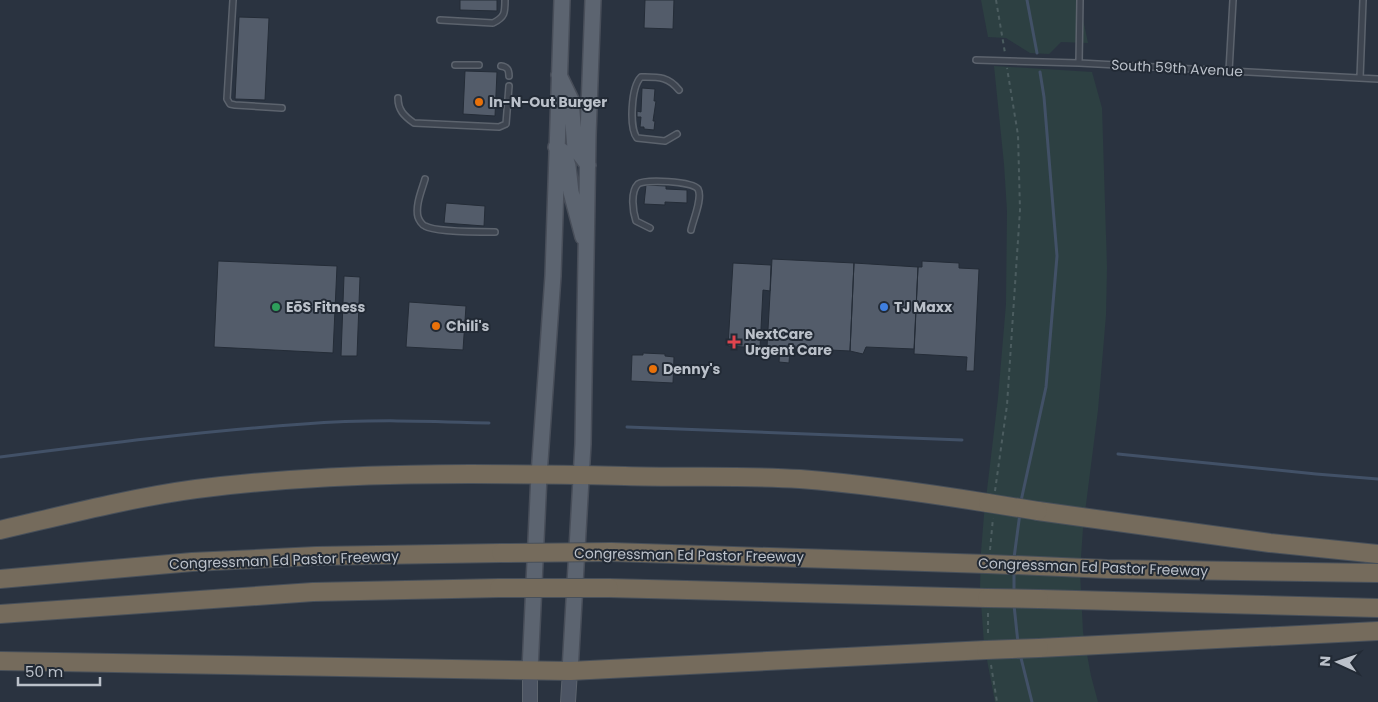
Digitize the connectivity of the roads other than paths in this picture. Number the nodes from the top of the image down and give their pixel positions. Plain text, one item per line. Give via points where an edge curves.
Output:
1 (233, 0) edge
2 (505, 0) edge
3 (562, 0) edge
4 (593, 0) edge
5 (1080, 0) edge
6 (1233, 0) edge
7 (1363, 0) edge
8 (440, 20) dead end
9 (976, 60) dead end
10 (1079, 63) junction
11 (455, 65) dead end
12 (478, 65) dead end
13 (501, 66) dead end
14 (1229, 71) junction
15 (558, 73) junction
16 (509, 76) dead end
17 (1360, 78) junction
18 (1378, 79) edge
19 (508, 86) dead end
20 (679, 90) dead end
21 (398, 98) dead end
22 (282, 108) dead end
23 (677, 134) dead end
24 (556, 147) junction
25 (588, 166) junction
26 (425, 179) dead end
27 (650, 228) dead end
28 (691, 230) dead end
29 (495, 232) dead end
30 (587, 250) junction
31 (539, 475) junction
32 (582, 475) junction
33 (0, 530) edge
34 (1378, 554) edge
35 (1378, 573) edge
36 (0, 579) edge
37 (1378, 608) edge
38 (0, 614) edge
39 (1378, 631) edge
40 (0, 661) edge
41 (530, 670) junction
42 (570, 670) junction
43 (530, 702) edge
44 (568, 702) edge

1 - 22 lane via 227,99 235,106
2 - 8 lane via 505,12 500,20 493,23
3 - 15 main road
4 - 25 main road
5 - 10 lane
6 - 14 lane
7 - 17 lane
9 - 10 lane, South 59th Avenue
10 - 14 lane, South 59th Avenue
11 - 12 lane
13 - 16 lane via 509,70
14 - 17 lane, South 59th Avenue
15 - 24 main road
15 - 25 main road via 571,100 575,148
17 - 18 lane, South 59th Avenue
19 - 21 lane via 506,124 500,127 414,123 400,110
20 - 23 lane via 668,79 641,78 634,88 633,105 633,127 637,138 665,141
24 - 30 main road via 562,150 567,161 577,220
24 - 31 main road via 553,276
25 - 30 main road
26 - 29 lane via 418,210 418,218 424,226
27 - 28 lane via 636,221 633,208 635,188 646,181 686,183 698,190 700,196
30 - 32 main road
31 - 32 highway
31 - 33 highway via 342,476 254,482 138,498
31 - 41 main road
32 - 34 highway, bridge via 799,479 904,490 1038,511
32 - 42 main road
35 - 36 highway, Congressman Ed Pastor Freeway, bridge via 1107,569 610,552 316,556 211,561
37 - 38 highway, bridge via 609,588 499,588 313,592
39 - 42 highway, bridge
40 - 41 highway
41 - 42 highway
41 - 43 main road
42 - 44 main road

